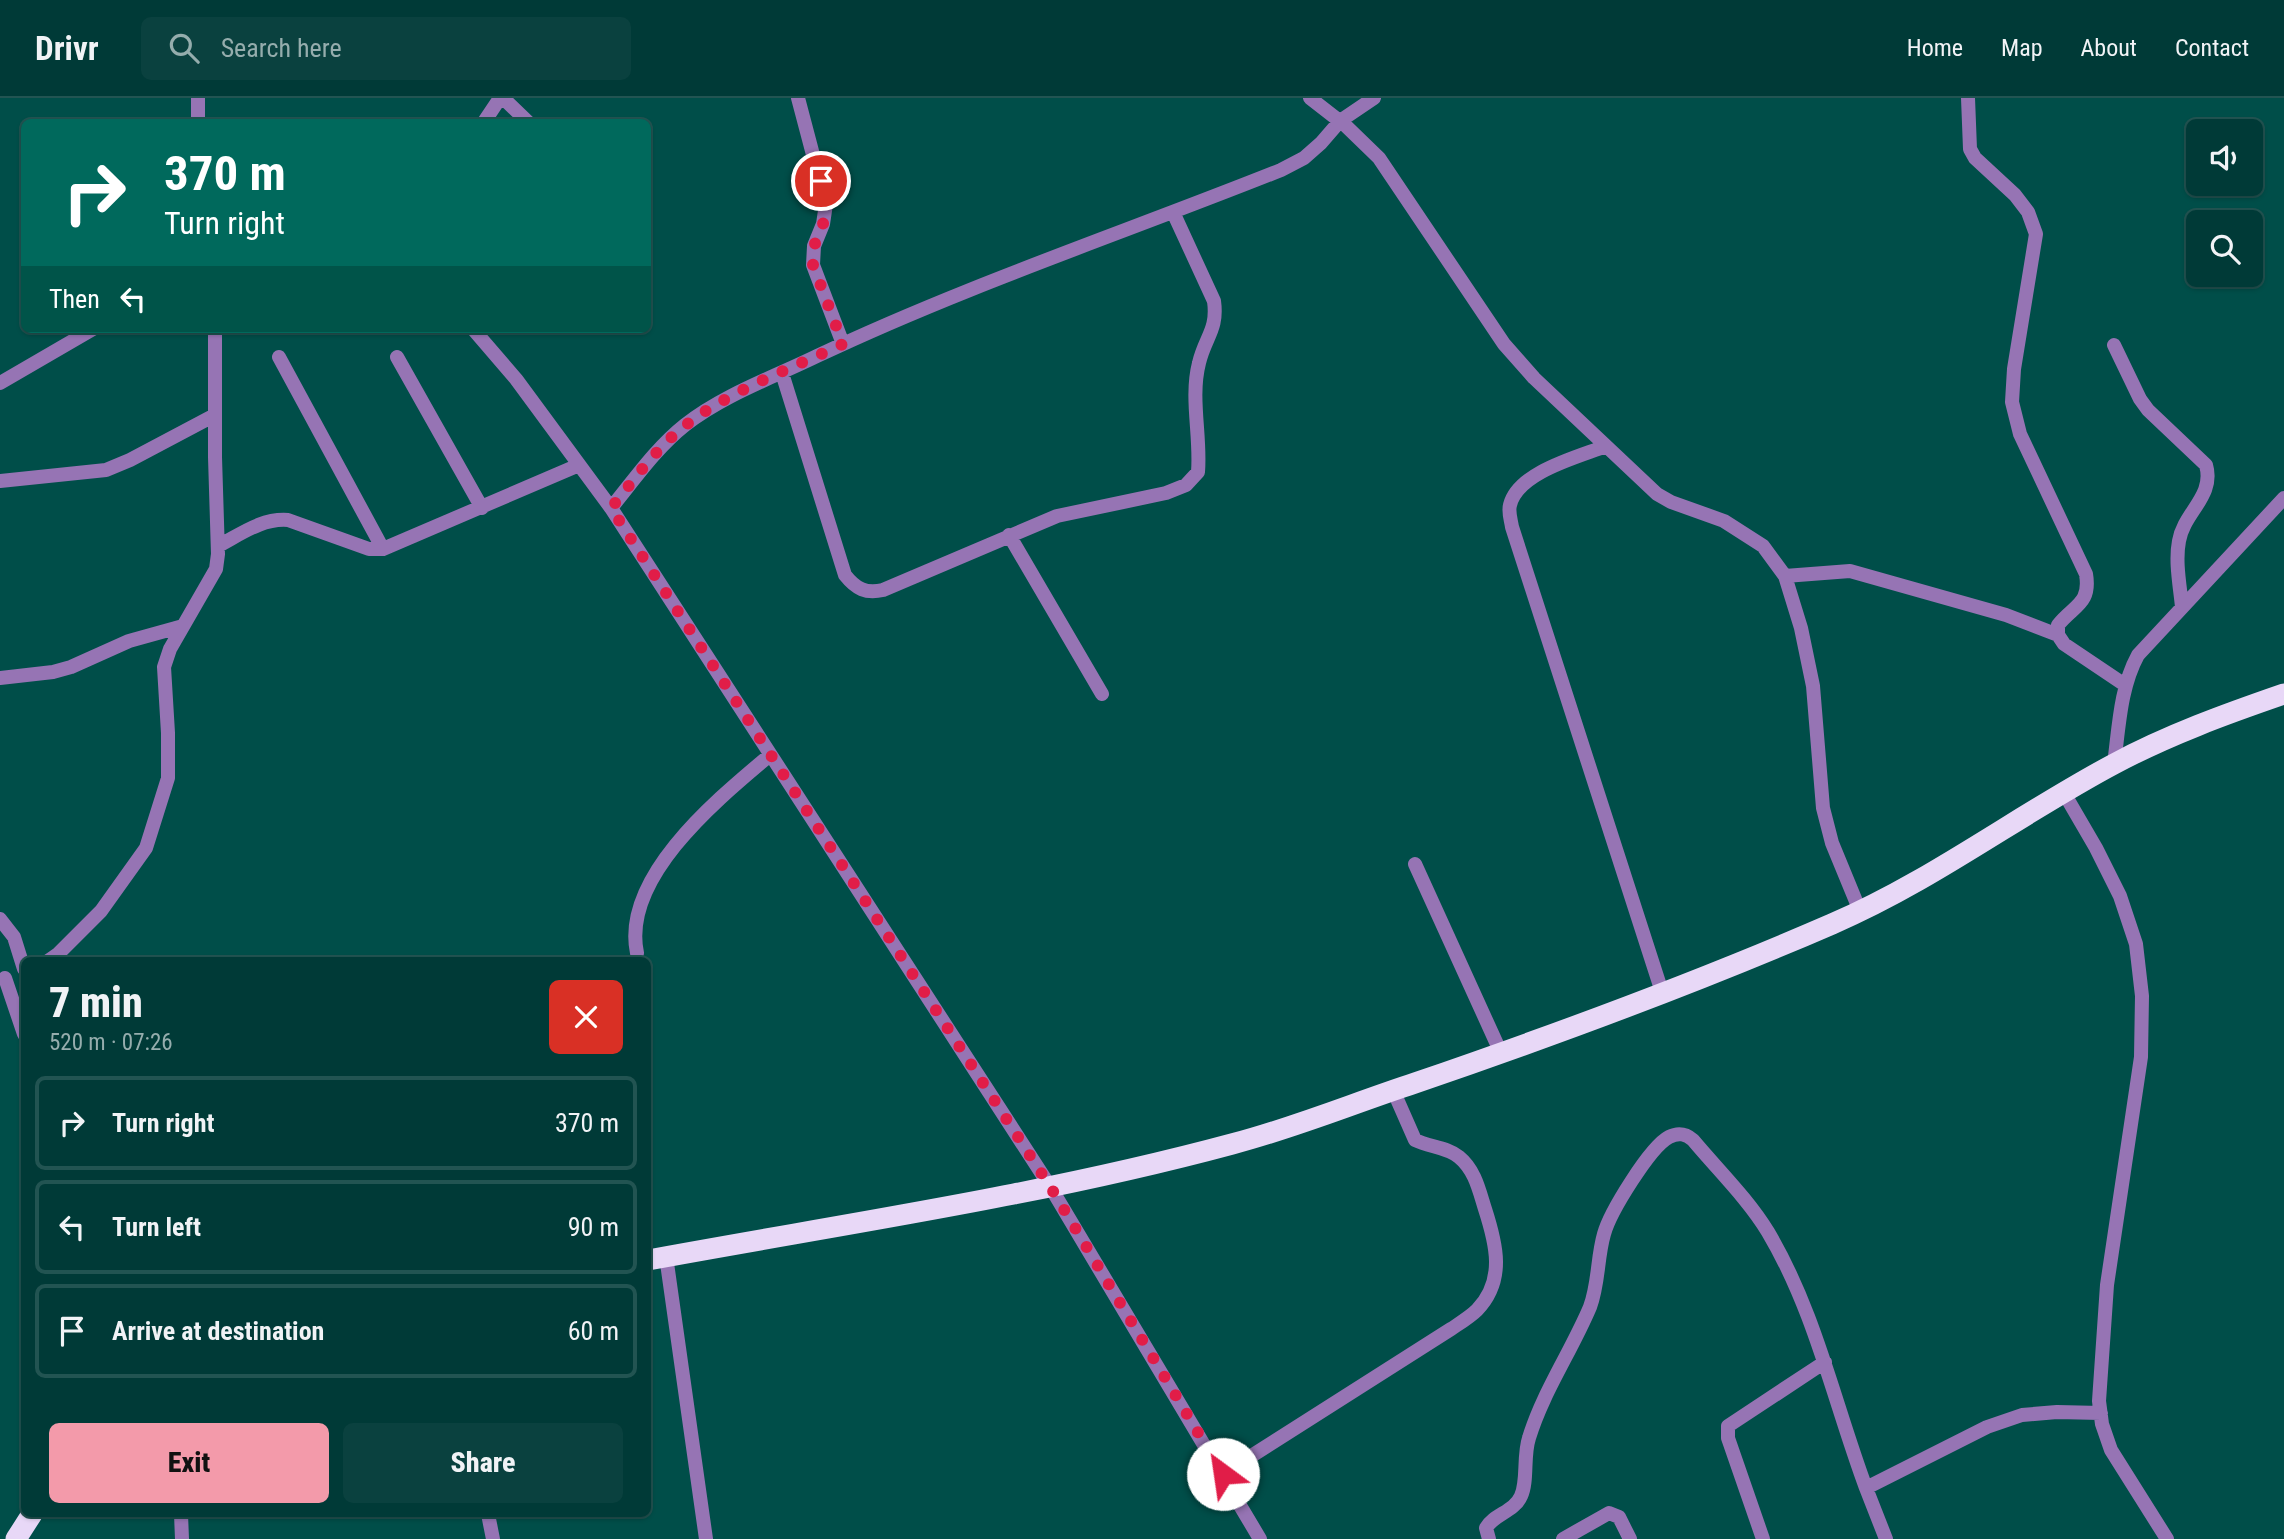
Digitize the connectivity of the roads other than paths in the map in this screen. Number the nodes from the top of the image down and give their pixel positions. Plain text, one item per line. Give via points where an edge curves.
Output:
1 (198, 98) edge
2 (501, 98) edge
3 (798, 98) edge
4 (1310, 98) edge
5 (1374, 98) edge
6 (1968, 98) edge
7 (198, 119) edge
8 (486, 119) edge
9 (525, 119) edge
10 (1340, 121) junction
11 (1173, 212) junction
12 (86, 333) edge
13 (215, 333) edge
14 (476, 333) edge
15 (843, 344) junction
16 (2114, 345) dead end
17 (279, 357) dead end
18 (397, 357) dead end
19 (782, 373) junction
20 (0, 383) edge
21 (215, 415) junction
22 (1606, 446) junction
23 (579, 465) junction
24 (0, 481) edge
25 (2284, 498) edge
26 (482, 508) junction
27 (611, 508) junction
28 (1009, 535) junction
29 (218, 545) junction
30 (383, 549) junction
31 (1785, 576) junction
32 (2182, 607) junction
33 (183, 626) junction
34 (2058, 635) junction
35 (0, 678) edge
36 (2125, 685) junction
37 (1102, 694) dead end
38 (2284, 694) edge
39 (770, 755) junction
40 (2114, 764) junction
41 (2064, 793) junction
42 (1415, 864) dead end
43 (1860, 911) junction
44 (0, 919) edge
45 (637, 953) dead end
46 (54, 957) edge
47 (21, 962) edge
48 (21, 973) edge
49 (3, 978) edge
50 (1662, 992) junction
51 (21, 1026) edge
52 (1501, 1053) junction
53 (1393, 1090) junction
54 (1051, 1188) junction
55 (657, 1258) edge
56 (1825, 1362) junction
57 (2101, 1413) junction
58 (1223, 1474) junction
59 (1866, 1488) junction
60 (30, 1517) edge
61 (181, 1517) edge
62 (489, 1517) edge
63 (16, 1539) edge
64 (182, 1539) edge
65 (493, 1539) edge
66 (706, 1539) edge
67 (1259, 1539) edge
68 (1489, 1539) edge
69 (1563, 1539) edge
70 (1630, 1539) edge
71 (1763, 1539) edge
72 (1885, 1539) edge
73 (2167, 1539) edge

1 - 7 street
2 - 8 street
2 - 9 street
3 - 15 street via 826,204 813,265
4 - 10 street
5 - 10 street
6 - 34 street via 1970,149 2015,195 2036,233 2012,401 2020,435 2086,574 2085,598 2058,625
10 - 11 street via 1304,158
10 - 22 street via 1379,158 1504,344
11 - 15 street
11 - 28 street via 1214,301 1216,316 1195,383 1198,472 1186,485 1166,493 1057,516
12 - 20 street
13 - 21 street
14 - 23 street
15 - 19 street
16 - 32 street via 2148,410 2206,465 2207,490 2179,540
17 - 30 street
18 - 26 street
19 - 27 street via 685,425
19 - 28 street via 845,575 852,584 872,592 883,590
21 - 24 street via 106,470
21 - 29 street
22 - 31 street via 1657,494 1724,521 1763,546
22 - 50 street via 1528,481 1515,493 1509,508
23 - 26 street
23 - 27 street
25 - 32 street
26 - 30 street
27 - 39 street
28 - 37 street
29 - 30 street via 275,519 369,549
29 - 33 street via 216,569
31 - 34 street via 1850,571 2006,615
31 - 43 street via 1813,686 1823,808
32 - 36 street via 2138,655
33 - 35 street via 129,641 71,667
33 - 46 street via 164,667 167,778 146,848 101,911
34 - 36 street via 2064,644
36 - 40 street
38 - 40 highway
39 - 45 street via 722,796 661,867 637,917 633,936
39 - 54 street
40 - 41 highway
41 - 43 highway via 1913,886
41 - 57 street via 2120,896 2136,944 2142,996 2141,1057 2107,1285 2099,1373
42 - 52 street
43 - 50 highway
44 - 47 street via 14,937
48 - 49 street
49 - 51 street
50 - 52 highway
52 - 53 highway
53 - 54 highway via 1236,1143
53 - 58 street via 1415,1139 1453,1152 1476,1180 1496,1243 1497,1267 1491,1290 1478,1309 1451,1329
54 - 55 highway
54 - 58 street
55 - 66 street
56 - 59 street
56 - 68 street via 1790,1271 1766,1230 1693,1140 1678,1134 1667,1138 1614,1209 1604,1234 1590,1306 1527,1442 1522,1494 1491,1520 1486,1528
56 - 71 street via 1728,1426 1728,1438
57 - 59 street via 2022,1415 1987,1427
57 - 73 street via 2111,1450
58 - 67 street
59 - 72 street
60 - 63 highway
61 - 64 street
62 - 65 street
69 - 70 street via 1609,1513 1619,1517

